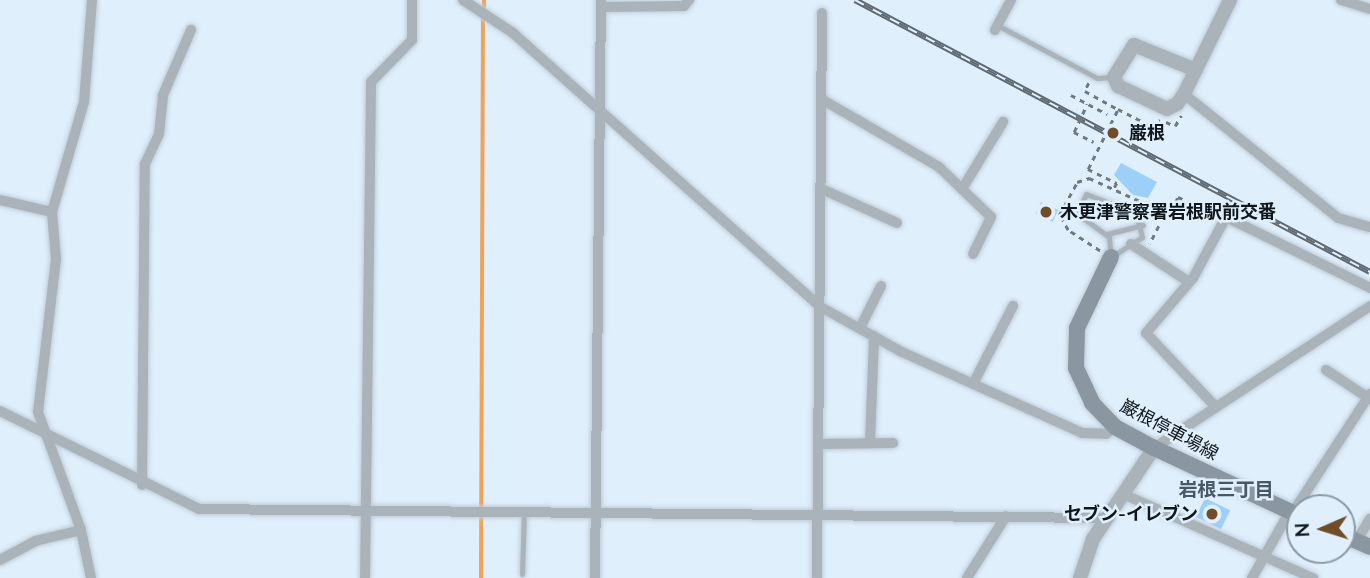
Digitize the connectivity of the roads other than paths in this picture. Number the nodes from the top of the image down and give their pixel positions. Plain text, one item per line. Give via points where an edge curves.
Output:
1 (92, 0) edge
2 (412, 0) edge
3 (463, 0) edge
4 (690, 0) edge
5 (1010, 0) edge
6 (1230, 0) edge
7 (1341, 0) edge
8 (601, 3) edge
9 (1370, 9) edge
10 (822, 13) dead end
11 (996, 28) joint
12 (191, 30) dead end
13 (1196, 70) junction
14 (1114, 77) junction
15 (1184, 94) junction
16 (823, 100) junction
17 (599, 109) junction
18 (1003, 122) dead end
19 (962, 189) junction
20 (824, 190) junction
21 (0, 200) edge
22 (52, 212) junction
23 (897, 222) dead end
24 (1143, 225) junction
25 (1370, 227) edge
26 (1106, 234) junction
27 (1131, 244) junction
28 (973, 254) dead end
29 (1111, 257) junction
30 (1189, 282) junction
31 (881, 286) dead end
32 (1369, 286) edge
33 (819, 306) junction
34 (1013, 306) dead end
35 (1370, 306) edge
36 (860, 328) junction
37 (874, 336) junction
38 (1326, 370) dead end
39 (973, 384) junction
40 (1369, 397) edge
41 (1215, 406) junction
42 (0, 411) edge
43 (1115, 427) junction
44 (43, 433) junction
45 (870, 442) junction
46 (893, 443) dead end
47 (818, 444) junction
48 (1154, 448) junction
49 (142, 485) junction
50 (1123, 494) junction
51 (1306, 494) edge
52 (1286, 509) edge
53 (365, 511) junction
54 (524, 511) junction
55 (596, 511) junction
56 (818, 514) junction
57 (1006, 516) junction
58 (1107, 518) junction
59 (1370, 519) edge
60 (1286, 524) edge
61 (81, 530) junction
62 (1356, 541) edge
63 (1264, 556) junction
64 (0, 560) edge
65 (522, 574) dead end
66 (91, 578) edge
67 (365, 578) edge
68 (594, 578) edge
69 (817, 578) edge
70 (967, 578) edge
71 (1080, 578) edge
72 (1252, 578) edge
73 (1313, 578) edge

1 - 22 street via 84,102
2 - 53 street via 412,40 371,82
3 - 17 street via 513,33
4 - 8 street via 684,6
5 - 11 street
6 - 13 street
7 - 9 street
8 - 17 street
10 - 16 street
11 - 14 lane via 1097,78
12 - 49 street via 163,95 159,134 145,164
13 - 14 street via 1134,45
13 - 15 street
14 - 15 street via 1118,86 1167,109
15 - 25 street via 1338,218
16 - 19 street via 914,150
16 - 20 street
17 - 33 street
17 - 55 street
18 - 19 street
19 - 28 street via 991,217
20 - 23 street
20 - 33 street
21 - 22 street
22 - 44 street via 56,258 38,412
24 - 26 lane
24 - 26 lane via 1136,213 1086,194 1077,214
24 - 27 lane via 1142,237
26 - 29 lane
27 - 29 lane
27 - 30 street
29 - 43 main road, 巌根停車場線 via 1077,328 1075,346 1083,389
30 - 32 street via 1224,219
30 - 41 street via 1146,333
31 - 36 street
33 - 36 street
33 - 47 street
34 - 39 street
35 - 41 street
36 - 37 street
37 - 39 street
37 - 45 street
38 - 40 street
39 - 43 street via 1082,433 1106,434
40 - 51 street
41 - 48 street
42 - 44 street
43 - 48 main road, 巌根停車場線
44 - 49 street
44 - 61 street
45 - 46 street
45 - 47 street
47 - 56 street
48 - 50 street
48 - 52 main road, 巌根停車場線
49 - 53 street via 199,509
50 - 58 street
50 - 63 street
53 - 54 street
53 - 67 street
54 - 55 street
54 - 65 lane
55 - 56 street
55 - 68 street
56 - 57 street
56 - 69 street
57 - 58 street
57 - 70 street
58 - 71 street
59 - 62 street
60 - 63 street
61 - 64 street via 35,541
61 - 66 street
63 - 72 street
63 - 73 street

